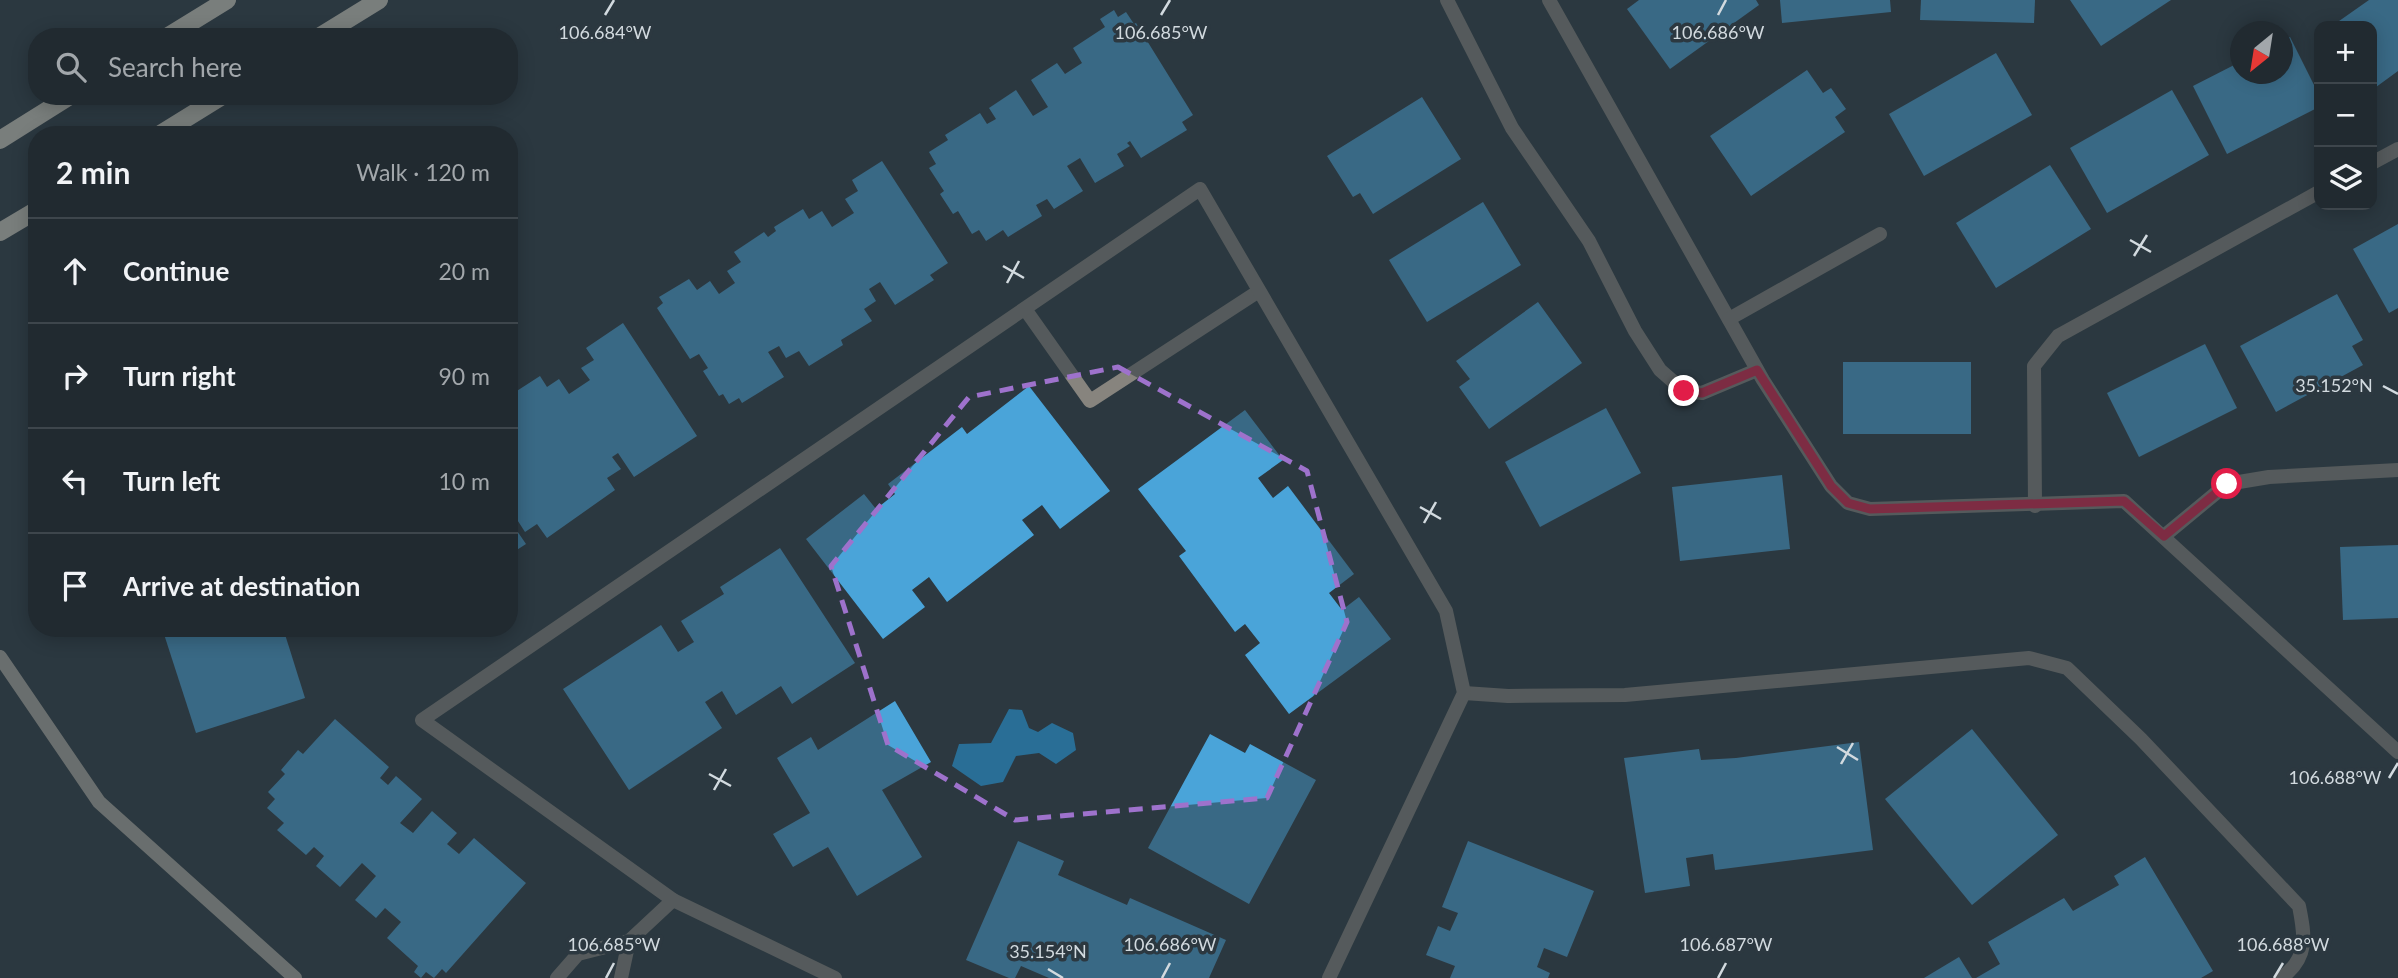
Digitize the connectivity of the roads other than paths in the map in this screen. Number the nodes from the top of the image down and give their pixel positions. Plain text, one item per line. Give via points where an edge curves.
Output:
1 (227, 0) edge
2 (379, 0) edge
3 (1447, 0) edge
4 (1549, 0) edge
5 (182, 28) edge
6 (334, 28) edge
7 (56, 105) edge
8 (207, 105) edge
9 (174, 126) edge
10 (0, 140) edge
11 (2398, 149) edge
12 (2377, 160) edge
13 (2314, 195) edge
14 (28, 215) edge
15 (0, 232) edge
16 (1880, 234) dead end
17 (1259, 290) junction
18 (1025, 309) junction
19 (1729, 320) junction
20 (1757, 370) junction
21 (2398, 470) edge
22 (2035, 506) junction
23 (2164, 536) junction
24 (0, 657) edge
25 (1464, 693) junction
26 (2398, 752) edge
27 (673, 900) junction
28 (629, 941) junction
29 (295, 978) edge
30 (556, 978) edge
31 (621, 978) edge
32 (835, 978) edge
33 (1329, 978) edge
34 (2281, 978) edge

1 - 5 main road
2 - 6 main road
3 - 20 lane via 1513,128 1589,241 1660,370 1684,391 1702,393
4 - 19 lane
7 - 10 main road
8 - 9 main road
11 - 12 lane
13 - 22 lane via 2059,336 2045,349 2034,366
14 - 15 main road
16 - 19 lane
17 - 18 lane via 1090,401
17 - 18 lane via 1200,190
17 - 25 lane via 1446,611
18 - 27 lane via 422,720
19 - 20 lane
20 - 22 lane via 1831,486 1848,503 1870,509
21 - 23 lane via 2227,484
22 - 23 lane via 2124,501
23 - 26 lane
24 - 29 street via 99,802
25 - 33 lane
25 - 34 lane via 1625,695 2029,658 2067,668 2300,906 2305,939 2295,968
27 - 28 lane
27 - 32 lane
28 - 30 lane via 578,954
28 - 31 lane

